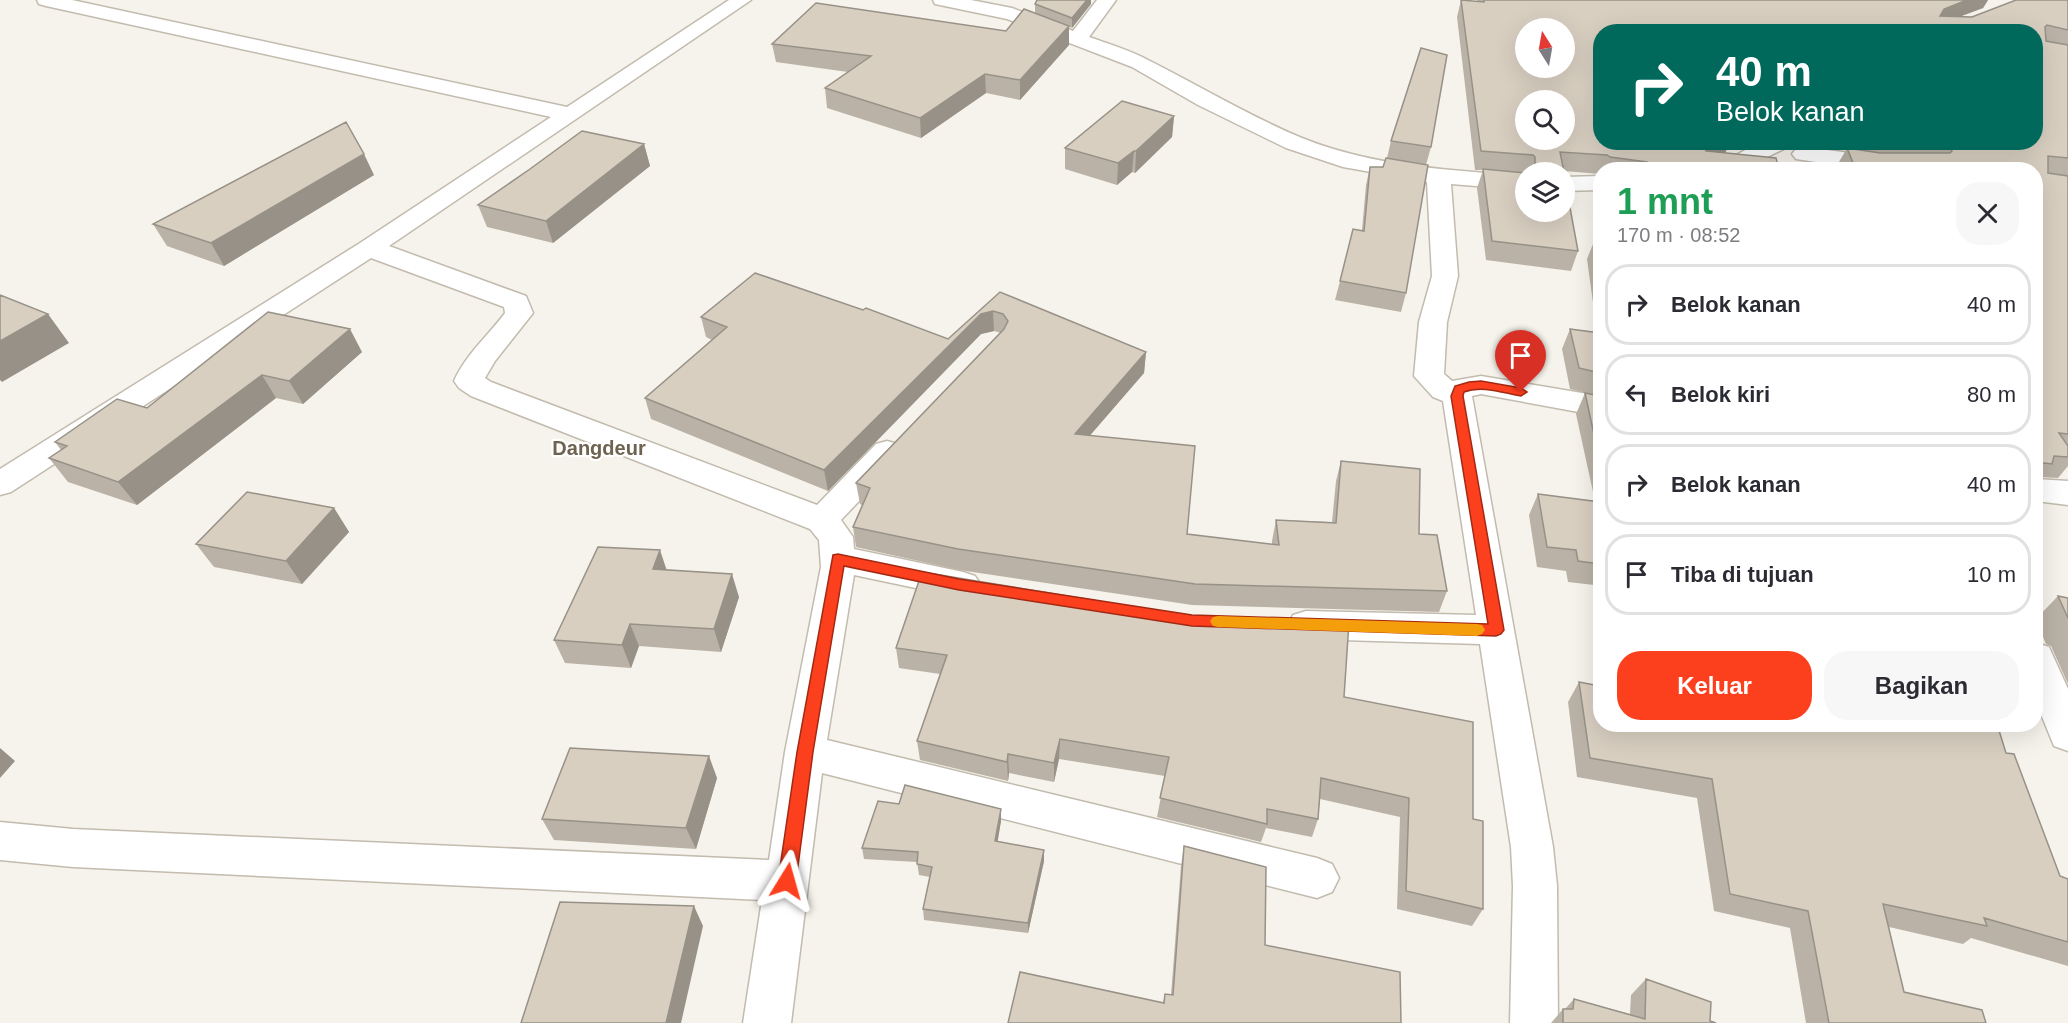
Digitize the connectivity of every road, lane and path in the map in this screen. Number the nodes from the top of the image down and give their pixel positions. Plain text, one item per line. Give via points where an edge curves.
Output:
1 (46, 0) edge
2 (742, 0) edge
3 (942, 0) edge
4 (1107, 0) edge
5 (1077, 39) junction
6 (569, 114) junction
7 (1765, 150) edge
8 (1806, 155) edge
9 (1740, 162) edge
10 (1862, 162) edge
11 (1439, 177) junction
12 (1515, 182) edge
13 (1593, 183) edge
14 (1575, 184) edge
15 (369, 248) junction
16 (1457, 396) junction
17 (1593, 405) edge
18 (903, 435) edge
19 (0, 484) edge
20 (2043, 491) edge
21 (2068, 493) edge
22 (822, 520) junction
23 (838, 559) junction
24 (994, 590) edge
25 (1274, 624) edge
26 (1496, 630) junction
27 (2043, 675) edge
28 (2068, 734) edge
29 (805, 752) junction
30 (0, 841) edge
31 (1317, 878) dead end
32 (787, 881) junction
33 (767, 1023) edge
34 (1534, 1023) edge

1 - 6 street
2 - 6 street
3 - 5 street via 1011,14
4 - 5 street
5 - 11 street via 1139,63 1294,143 1343,160
6 - 15 street
7 - 9 street
8 - 10 street
11 - 12 street
11 - 16 street via 1445,276 1432,322 1430,376 1443,390
13 - 14 street
15 - 19 street
15 - 22 street via 516,302 519,313 511,326 473,369 469,381 481,389
16 - 17 street via 1459,389 1481,385
16 - 26 street
18 - 22 street
20 - 21 street
22 - 23 street via 836,537
23 - 24 street
23 - 29 street
25 - 26 street
26 - 34 street via 1532,848
27 - 28 street
29 - 31 street
29 - 32 street
30 - 32 street via 73,848
32 - 33 street

